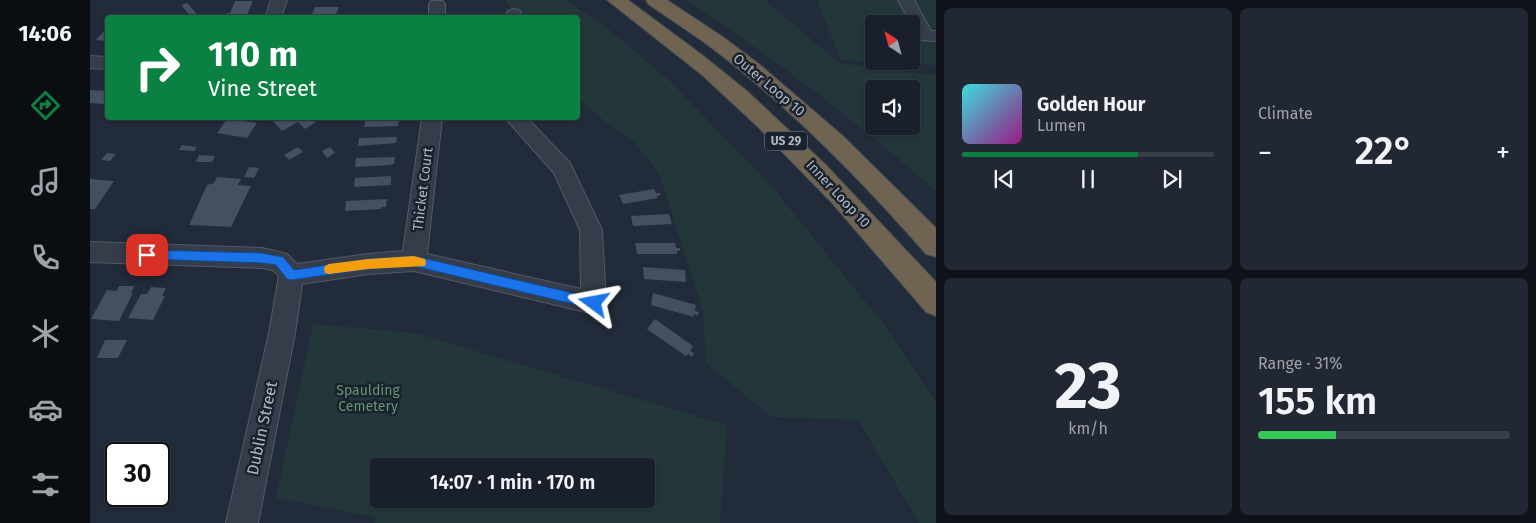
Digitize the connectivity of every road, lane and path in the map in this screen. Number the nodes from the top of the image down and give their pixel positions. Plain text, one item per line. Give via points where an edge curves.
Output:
1 (279, 0) edge
2 (616, 0) edge
3 (655, 0) edge
4 (906, 0) edge
5 (274, 15) edge
6 (936, 36) edge
7 (90, 62) edge
8 (105, 63) edge
9 (432, 120) edge
10 (517, 120) edge
11 (936, 246) edge
12 (90, 252) edge
13 (414, 261) junction
14 (291, 275) junction
15 (936, 303) edge
16 (242, 523) edge

1 - 5 street
2 - 15 highway, Inner Loop 10 / US 29 via 740,96 810,164
3 - 11 highway, Outer Loop 10 / US 29 via 724,47 762,78 834,142 916,222
4 - 6 street via 926,36
7 - 8 street
9 - 13 street, Thicket Court
10 - 13 street via 562,169 591,230 594,303
12 - 14 street via 262,258 279,261
13 - 14 street
14 - 16 street, Dublin Street

